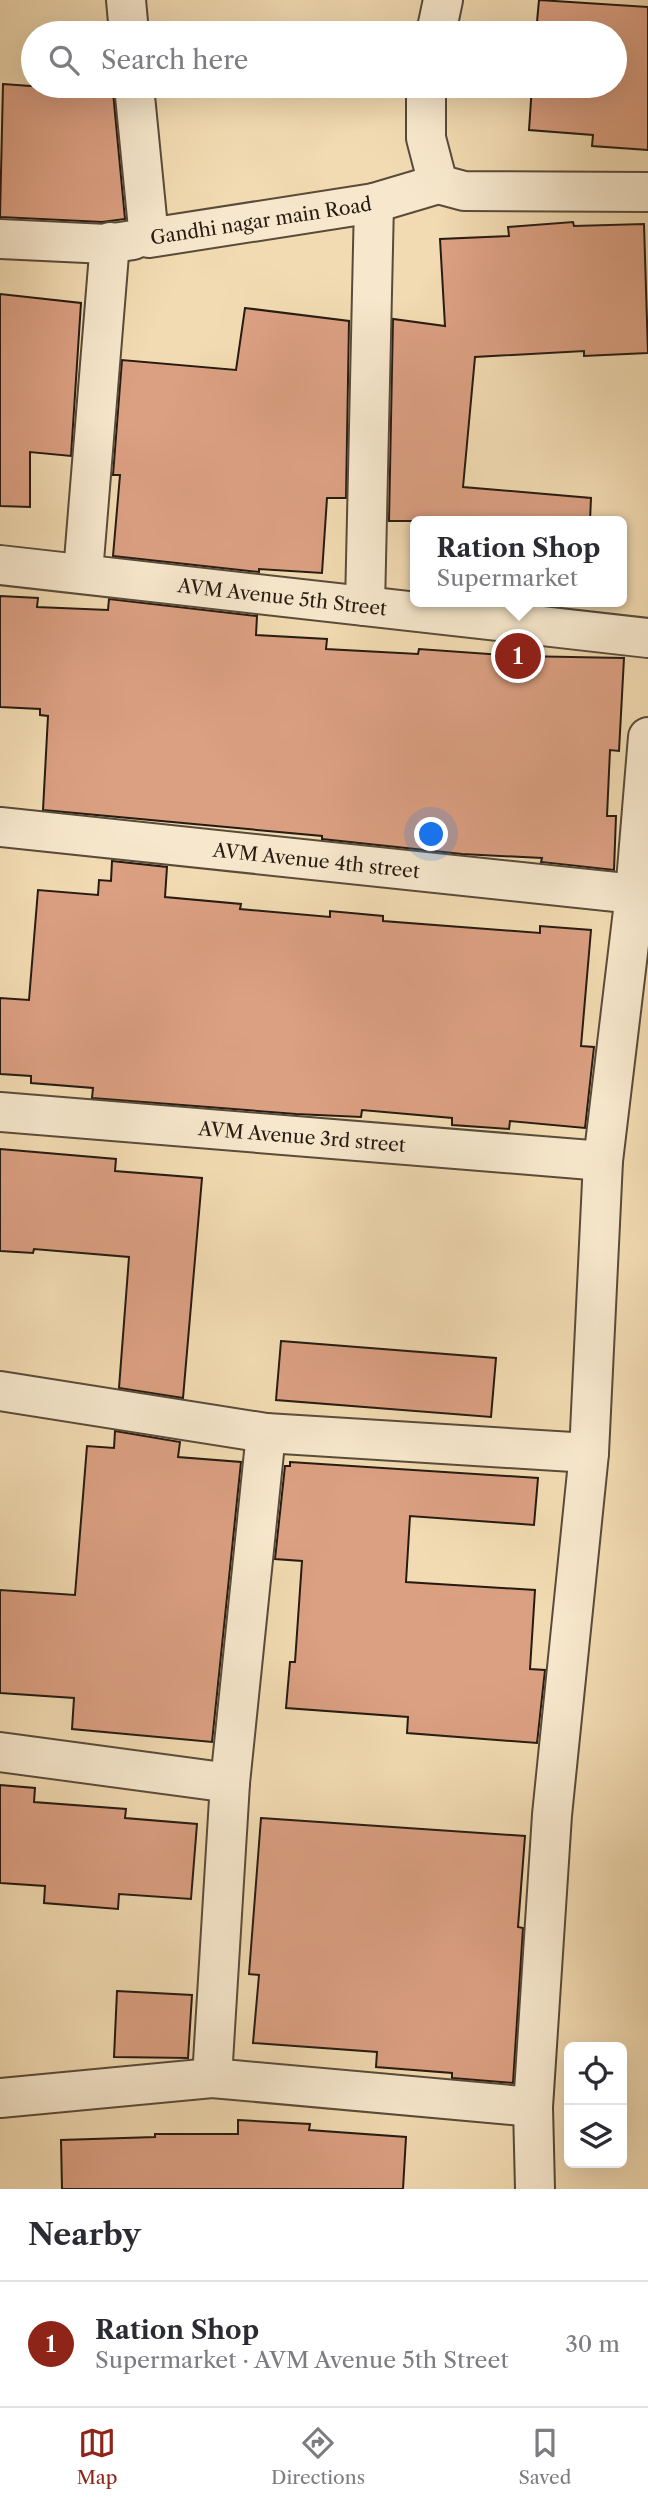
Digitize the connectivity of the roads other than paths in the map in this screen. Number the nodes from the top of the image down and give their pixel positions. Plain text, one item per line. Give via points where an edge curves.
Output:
1 (126, 0) edge
2 (443, 0) edge
3 (128, 21) edge
4 (439, 21) edge
5 (135, 98) edge
6 (426, 98) edge
7 (438, 184) junction
8 (648, 192) edge
9 (374, 203) junction
10 (149, 238) junction
11 (0, 239) edge
12 (110, 242) junction
13 (0, 565) edge
14 (83, 573) junction
15 (365, 606) junction
16 (648, 638) edge
17 (648, 737) edge
18 (0, 827) edge
19 (635, 894) junction
20 (0, 1112) edge
21 (603, 1161) junction
22 (0, 1391) edge
23 (266, 1433) junction
24 (589, 1453) junction
25 (0, 1752) edge
26 (230, 1783) junction
27 (212, 2078) junction
28 (0, 2098) edge
29 (533, 2107) junction
30 (535, 2189) edge

1 - 3 street
2 - 4 street
5 - 10 street, Gandhi nagar main Road
6 - 7 street via 426,138
7 - 8 street via 464,191
7 - 9 street, Gandhi nagar main Road
9 - 10 street, Gandhi nagar main Road
9 - 15 street
10 - 12 street
11 - 12 street
12 - 14 street
13 - 14 street, AVM Avenue 5th Street
14 - 15 street, AVM Avenue 5th Street
15 - 16 street, AVM Avenue 5th Street
17 - 19 street
18 - 19 street, AVM Avenue 4th street
19 - 21 street
20 - 21 street, AVM Avenue 3rd street
21 - 24 street
22 - 23 street
23 - 24 street
23 - 26 street
24 - 29 street via 552,1815
25 - 26 street
26 - 27 street
27 - 28 street
27 - 29 street
29 - 30 street

